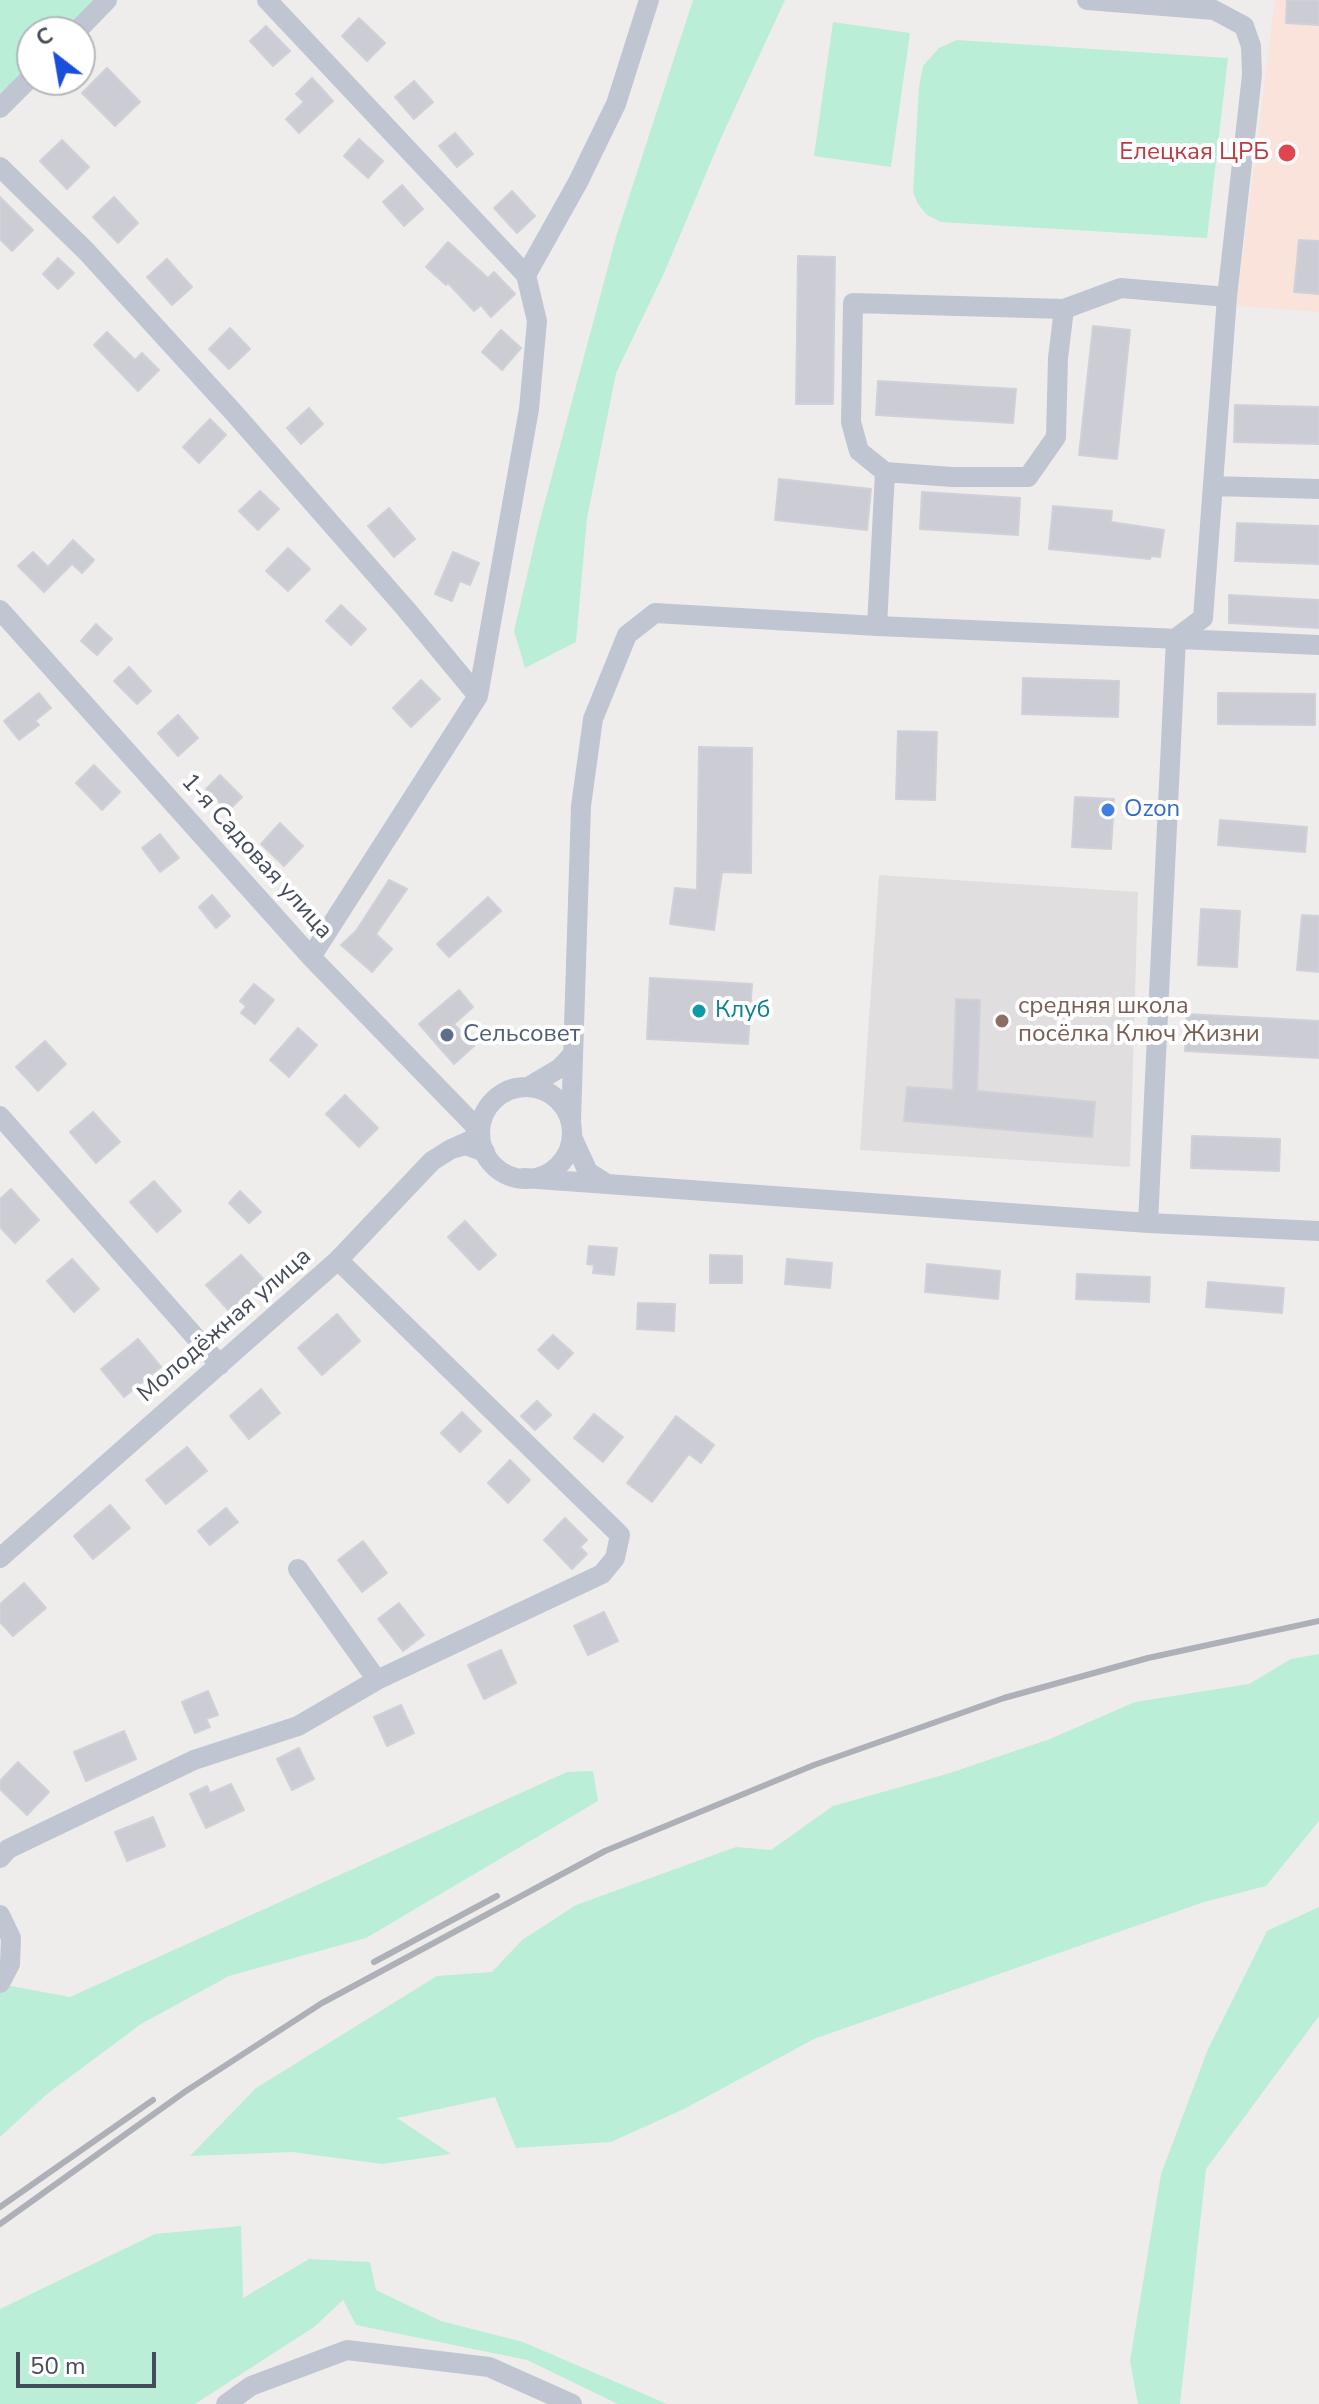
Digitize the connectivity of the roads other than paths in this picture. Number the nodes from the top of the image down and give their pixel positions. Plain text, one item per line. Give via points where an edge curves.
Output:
1 (107, 0) edge
2 (267, 0) edge
3 (649, 0) edge
4 (1087, 0) edge
5 (92, 16) edge
6 (16, 92) edge
7 (0, 108) edge
8 (0, 167) edge
9 (526, 275) junction
10 (1227, 297) junction
11 (1064, 309) junction
12 (885, 472) junction
13 (1213, 486) junction
14 (1319, 489) edge
15 (0, 610) edge
16 (877, 626) junction
17 (1176, 638) junction
18 (1319, 645) edge
19 (478, 696) junction
20 (311, 957) junction
21 (573, 1054) junction
22 (528, 1087) junction
23 (0, 1116) edge
24 (571, 1129) junction
25 (480, 1131) junction
26 (451, 1149) junction
27 (485, 1152) junction
28 (524, 1178) junction
29 (607, 1184) junction
30 (1148, 1223) junction
31 (1319, 1231) edge
32 (338, 1260) junction
33 (220, 1365) junction
34 (0, 1558) edge
35 (298, 1569) dead end
36 (377, 1680) junction
37 (0, 1858) edge
38 (0, 1915) edge
39 (0, 1983) edge
40 (226, 2404) edge
41 (572, 2404) edge

1 - 5 street
2 - 9 street
3 - 9 street via 616,104
4 - 10 street via 1214,10 1244,26 1252,75
6 - 7 street
8 - 19 street via 87,252 235,414
9 - 19 street via 537,321 529,409
10 - 11 street via 1121,288
10 - 13 street
11 - 12 street via 1056,437 1028,477
11 - 12 street via 853,303 851,422 859,451
12 - 16 street
13 - 14 street
13 - 17 street via 1203,618
15 - 20 street, 1-я Садовая улица
16 - 17 street
16 - 21 street via 655,613 627,635 593,719 581,806
17 - 18 street
17 - 30 street
19 - 20 street
20 - 25 street, 1-я Садовая улица
21 - 22 street
21 - 24 street
22 - 24 street via 558,1099
22 - 25 street via 502,1094 485,1113
23 - 33 street
24 - 28 street via 564,1162 540,1176
24 - 29 street via 588,1172
25 - 26 street, Молодёжная улица
25 - 27 street
26 - 27 street via 466,1145
26 - 32 street, Молодёжная улица via 432,1161
27 - 28 street via 499,1170
28 - 29 street
29 - 30 street
30 - 31 street
32 - 33 street, Молодёжная улица
32 - 36 street via 620,1535 615,1558 602,1574
33 - 34 street, Молодёжная улица
35 - 36 street
36 - 37 street via 298,1726 194,1760 8,1849
38 - 39 street via 11,1938 10,1964
40 - 41 street via 251,2386 347,2350 489,2367

